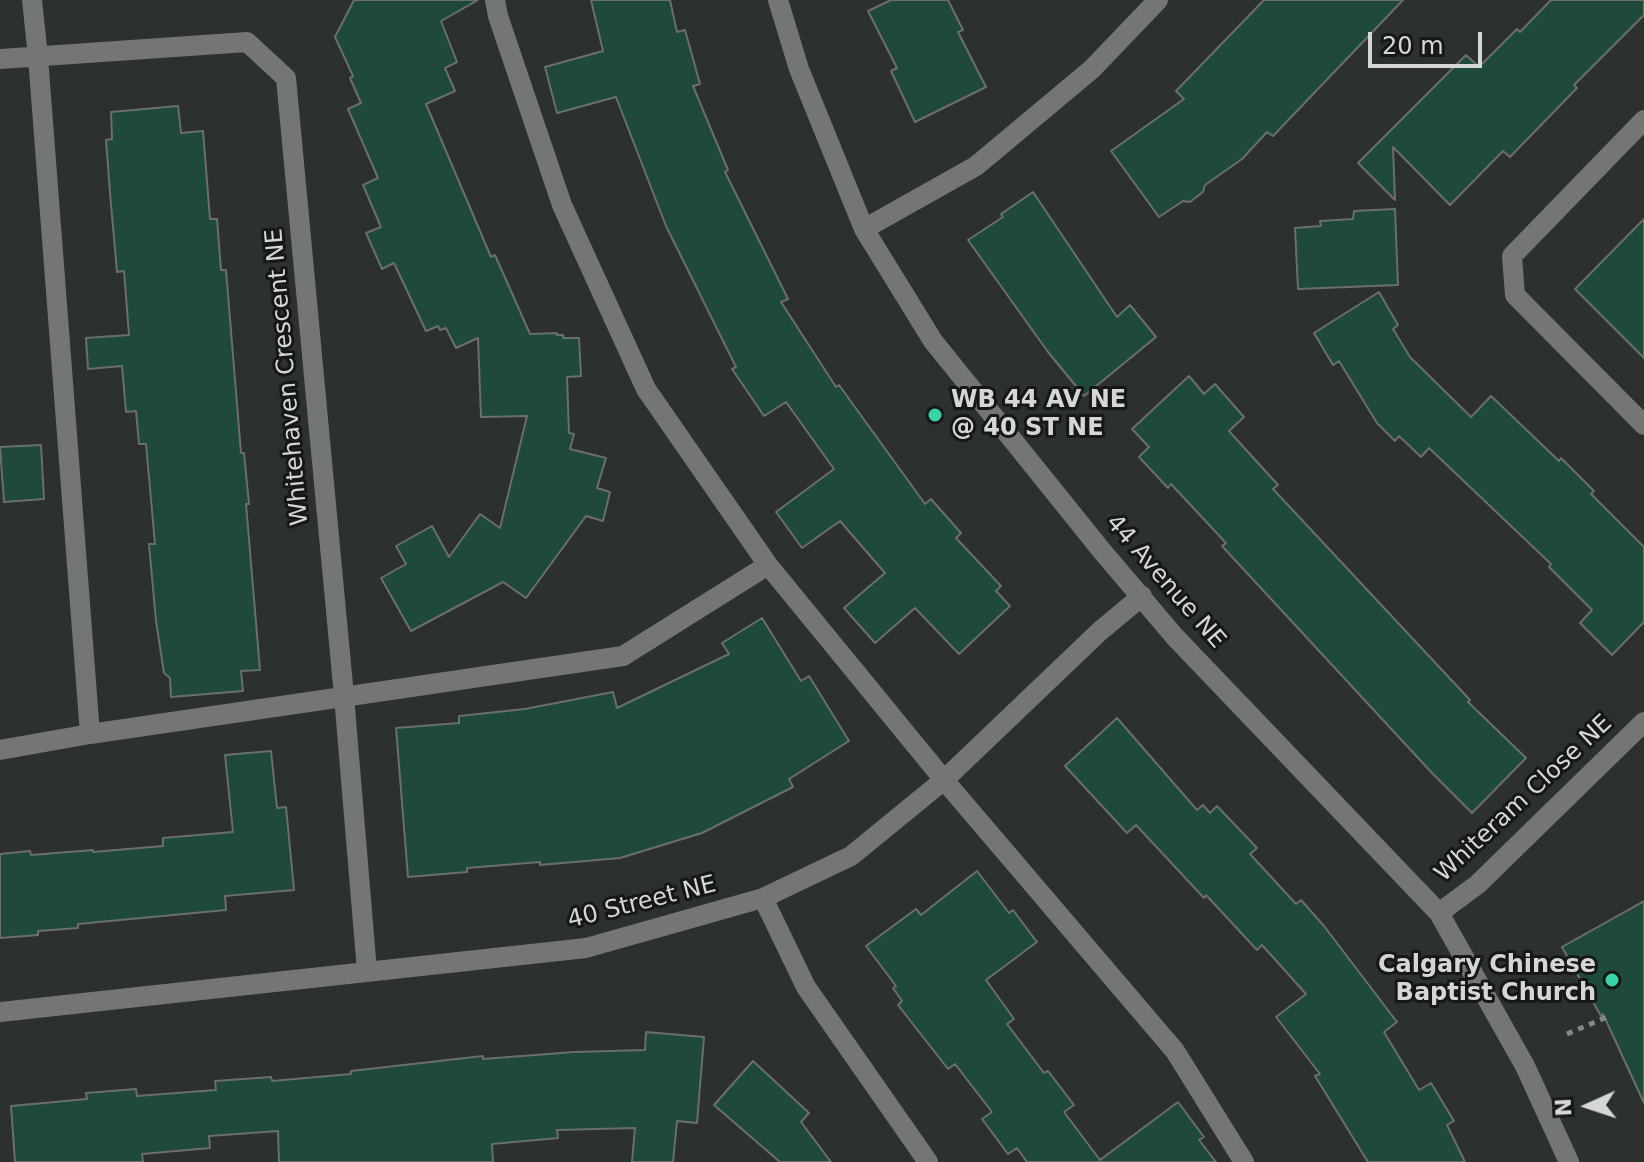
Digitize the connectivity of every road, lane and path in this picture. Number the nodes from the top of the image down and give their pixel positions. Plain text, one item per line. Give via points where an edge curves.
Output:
1 (32, 0) edge
2 (495, 0) edge
3 (778, 0) edge
4 (1158, 0) edge
5 (38, 57) junction
6 (0, 59) edge
7 (1644, 120) edge
8 (864, 229) junction
9 (1644, 425) edge
10 (768, 565) junction
11 (1142, 596) junction
12 (344, 696) junction
13 (1644, 722) edge
14 (90, 734) junction
15 (0, 750) edge
16 (944, 780) junction
17 (763, 898) junction
18 (1439, 913) junction
19 (367, 971) junction
20 (0, 1012) edge
21 (1607, 1017) dead end
22 (1567, 1034) dead end
23 (928, 1162) edge
24 (1244, 1162) edge
25 (1569, 1162) edge

1 - 5 street
2 - 10 street via 562,205 646,389
3 - 8 street, 44 Avenue NE via 799,69
4 - 8 street via 1092,69 976,166
5 - 6 street, Whitehaven Crescent NE
5 - 12 street, Whitehaven Crescent NE via 247,42 286,78
5 - 14 street
7 - 9 street via 1512,256 1515,295
8 - 11 street, 44 Avenue NE via 933,341
10 - 12 street via 623,656
10 - 16 street
11 - 16 street, 40 Street NE
11 - 18 street, 44 Avenue NE
12 - 14 street
12 - 19 street, Whitehaven Crescent NE
13 - 18 street, Whiteram Close NE via 1478,884
14 - 15 street
16 - 17 street, 40 Street NE via 851,856
16 - 24 street via 1175,1051
17 - 19 street, 40 Street NE via 586,948
17 - 23 street via 806,987
18 - 25 street, 44 Avenue NE via 1525,1066
19 - 20 street, 40 Street NE
21 - 22 path

